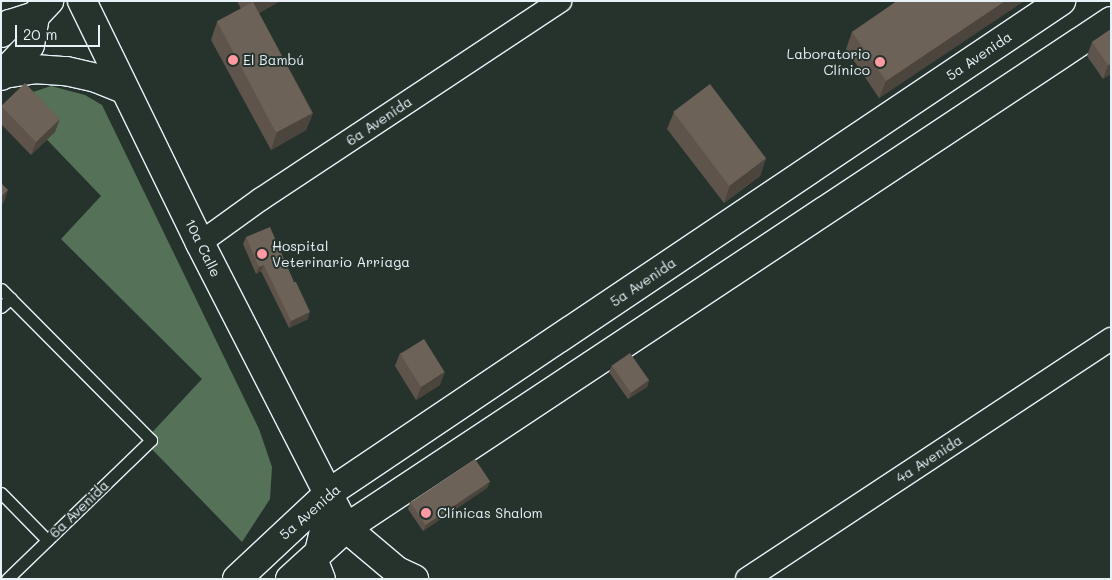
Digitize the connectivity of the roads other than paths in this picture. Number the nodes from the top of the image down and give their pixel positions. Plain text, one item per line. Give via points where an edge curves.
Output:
1 (82, 1) edge
2 (560, 1) edge
3 (1061, 1) edge
4 (19, 18) edge
5 (1111, 21) edge
6 (2, 75) edge
7 (125, 90) junction
8 (200, 243) junction
9 (1, 289) edge
10 (625, 294) junction
11 (11, 298) junction
12 (1, 308) edge
13 (648, 327) junction
14 (1111, 339) edge
15 (330, 492) junction
16 (1, 493) edge
17 (346, 528) junction
18 (47, 540) junction
19 (320, 568) edge
20 (7, 579) edge
21 (237, 579) edge
22 (290, 579) edge
23 (414, 579) edge
24 (747, 579) edge

1 - 7 main road, 10a Calle
2 - 8 street, 6a Avenida
3 - 10 main road, 5a Avenida
4 - 6 main road via 30,45
5 - 13 main road
6 - 7 main road via 34,69 66,71 96,78
7 - 8 main road, 10a Calle
8 - 15 main road, 10a Calle
9 - 11 lane
10 - 13 main road
10 - 15 main road, 5a Avenida
11 - 12 lane
11 - 18 lane, 6a Avenida via 151,440
13 - 17 main road
14 - 24 street, 4a Avenida
15 - 17 main road, 10a Calle
15 - 19 street
15 - 21 main road, 5a Avenida
16 - 18 lane
17 - 19 main road
17 - 23 main road via 397,571
18 - 20 lane, 6a Avenida
19 - 22 main road

